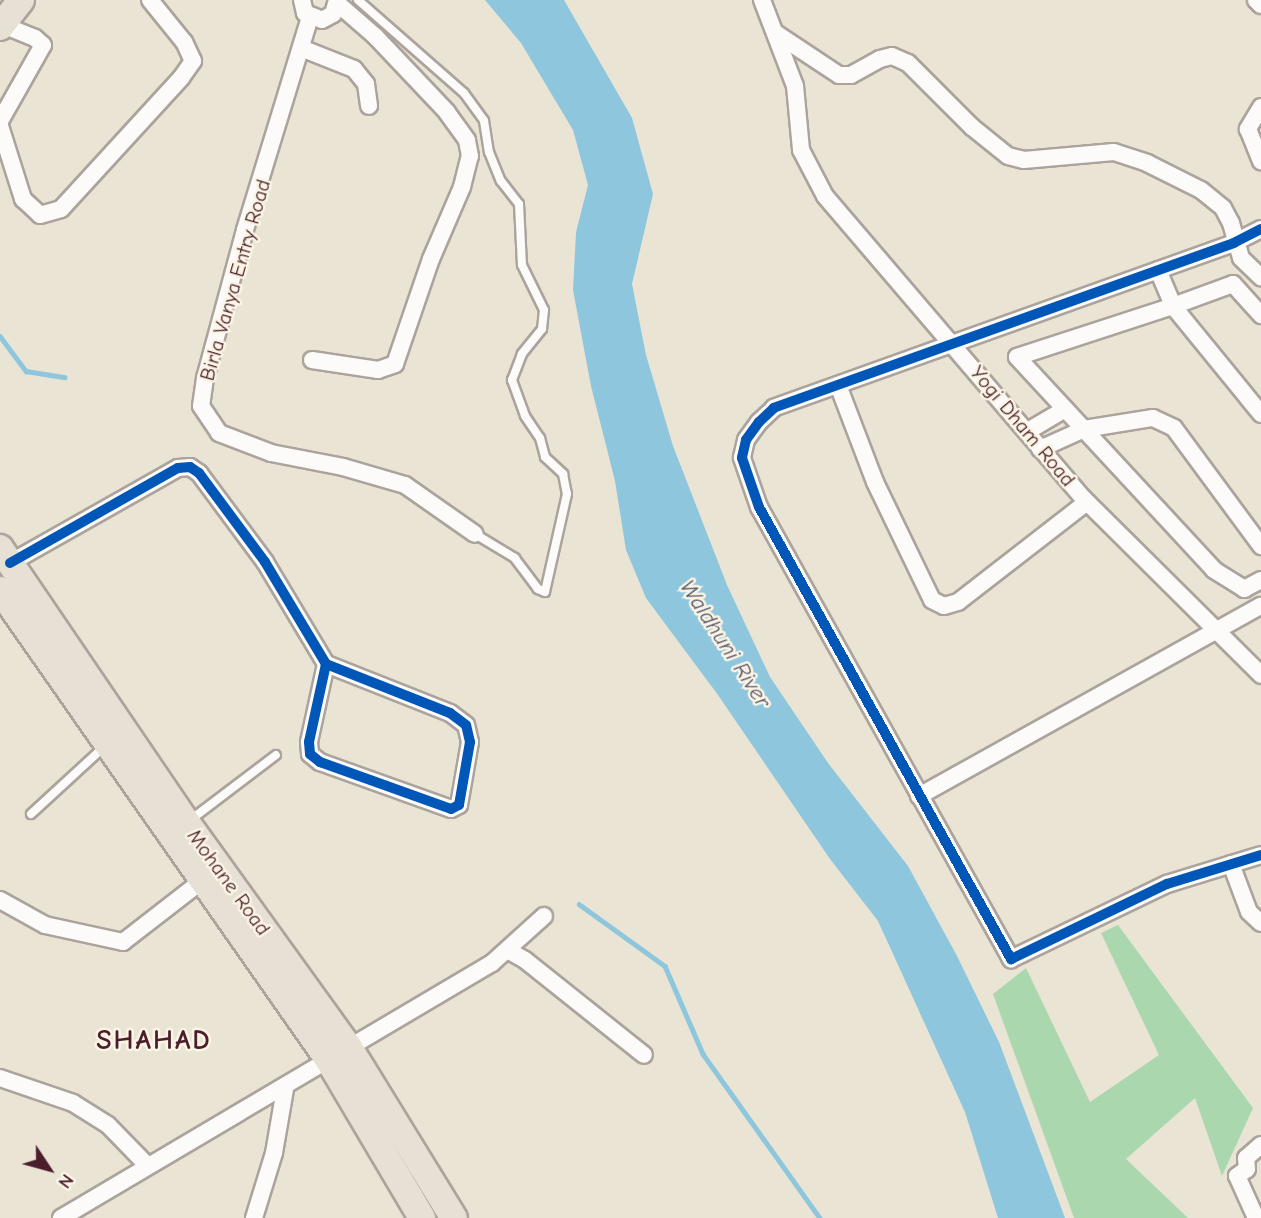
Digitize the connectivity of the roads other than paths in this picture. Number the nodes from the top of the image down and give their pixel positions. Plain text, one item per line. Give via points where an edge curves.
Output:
1 (21, 0) edge
2 (150, 0) edge
3 (301, 0) edge
4 (358, 0) edge
5 (762, 0) edge
6 (1256, 0) edge
7 (337, 1) edge
8 (1261, 5) edge
9 (310, 17) junction
10 (1, 26) edge
11 (777, 34) junction
12 (301, 48) junction
13 (369, 106) dead end
14 (1261, 107) edge
15 (0, 123) edge
16 (1261, 162) edge
17 (1261, 229) edge
18 (1234, 243) junction
19 (1164, 268) junction
20 (1261, 277) edge
21 (1177, 304) junction
22 (1261, 315) edge
23 (952, 343) junction
24 (312, 360) dead end
25 (838, 385) junction
26 (1065, 409) junction
27 (1261, 414) edge
28 (1084, 429) junction
29 (1028, 431) junction
30 (1040, 449) junction
31 (1087, 502) junction
32 (475, 534) joint
33 (1261, 546) edge
34 (5, 555) edge
35 (1261, 580) edge
36 (0, 590) edge
37 (1261, 606) edge
38 (1217, 628) junction
39 (326, 664) junction
40 (1261, 675) edge
41 (108, 743) junction
42 (276, 755) dead end
43 (919, 796) junction
44 (31, 814) dead end
45 (187, 823) junction
46 (1261, 855) edge
47 (1231, 864) junction
48 (211, 874) junction
49 (0, 900) edge
50 (544, 916) dead end
51 (1261, 923) edge
52 (509, 951) junction
53 (338, 1053) junction
54 (644, 1055) dead end
55 (0, 1078) edge
56 (285, 1088) junction
57 (1261, 1145) edge
58 (148, 1166) junction
59 (61, 1218) edge
60 (254, 1218) edge
61 (422, 1218) edge
62 (454, 1218) edge
63 (1256, 1218) edge

1 - 10 main road
2 - 15 street via 184,42 193,61 61,209 40,215 23,199
3 - 9 street
4 - 32 lane via 464,93 484,121 489,152 501,181 519,204 522,265 544,310 542,329 522,354 512,380 545,457 563,474 567,494 545,592 514,558
5 - 11 street, Yogi Dham Road
6 - 8 street
7 - 9 street via 328,18
7 - 24 street via 447,112 467,140 470,156 395,364 378,370
9 - 12 street, Birla Vanya Entry Road
10 - 15 street via 43,45
11 - 18 street via 839,75 852,75 892,56 908,63 1008,156 1024,160 1114,152 1147,163 1201,190 1223,208
11 - 23 street, Yogi Dham Road via 795,86 801,150 825,196
12 - 13 street via 354,69 366,84
12 - 32 street, Birla Vanya Entry Road via 245,230 201,406 219,433 271,453 405,485
14 - 16 street via 1248,129
17 - 18 street
18 - 19 street
18 - 20 street via 1241,258
19 - 21 street
19 - 23 street
21 - 22 street via 1233,284
21 - 26 street via 1017,357
21 - 27 street
23 - 25 street
23 - 29 street, Yogi Dham Road
25 - 31 street via 875,482 932,600 944,606 958,602
25 - 43 street via 774,408 759,422 746,440 745,473 759,507
26 - 28 street
26 - 29 street
28 - 30 street
28 - 33 street via 1153,418 1174,428
28 - 35 street via 1228,582 1244,589
29 - 30 street, Yogi Dham Road
30 - 31 street, Yogi Dham Road
31 - 38 street, Yogi Dham Road
34 - 39 street via 178,468 190,467 265,562
34 - 45 main road, Mohane Road
36 - 41 main road, Mohane Road
37 - 38 street
38 - 40 street, Yogi Dham Road
38 - 43 street
39 - 39 street via 450,713 466,725 470,742 459,805 451,809 320,762 310,754
41 - 44 lane
41 - 48 main road, Mohane Road
42 - 45 lane
43 - 47 street via 1011,959 1167,884
45 - 48 main road, Mohane Road
46 - 47 street
47 - 51 street via 1249,912
48 - 49 street via 123,942 45,925
48 - 53 main road, Mohane Road
50 - 52 street
52 - 53 street
52 - 54 street
53 - 56 street
53 - 61 main road, Mohane Road
53 - 62 main road, Mohane Road
55 - 58 street via 73,1103 108,1125
56 - 58 street
56 - 60 street via 274,1153
57 - 63 street via 1246,1158 1247,1169 1237,1176
58 - 59 street

